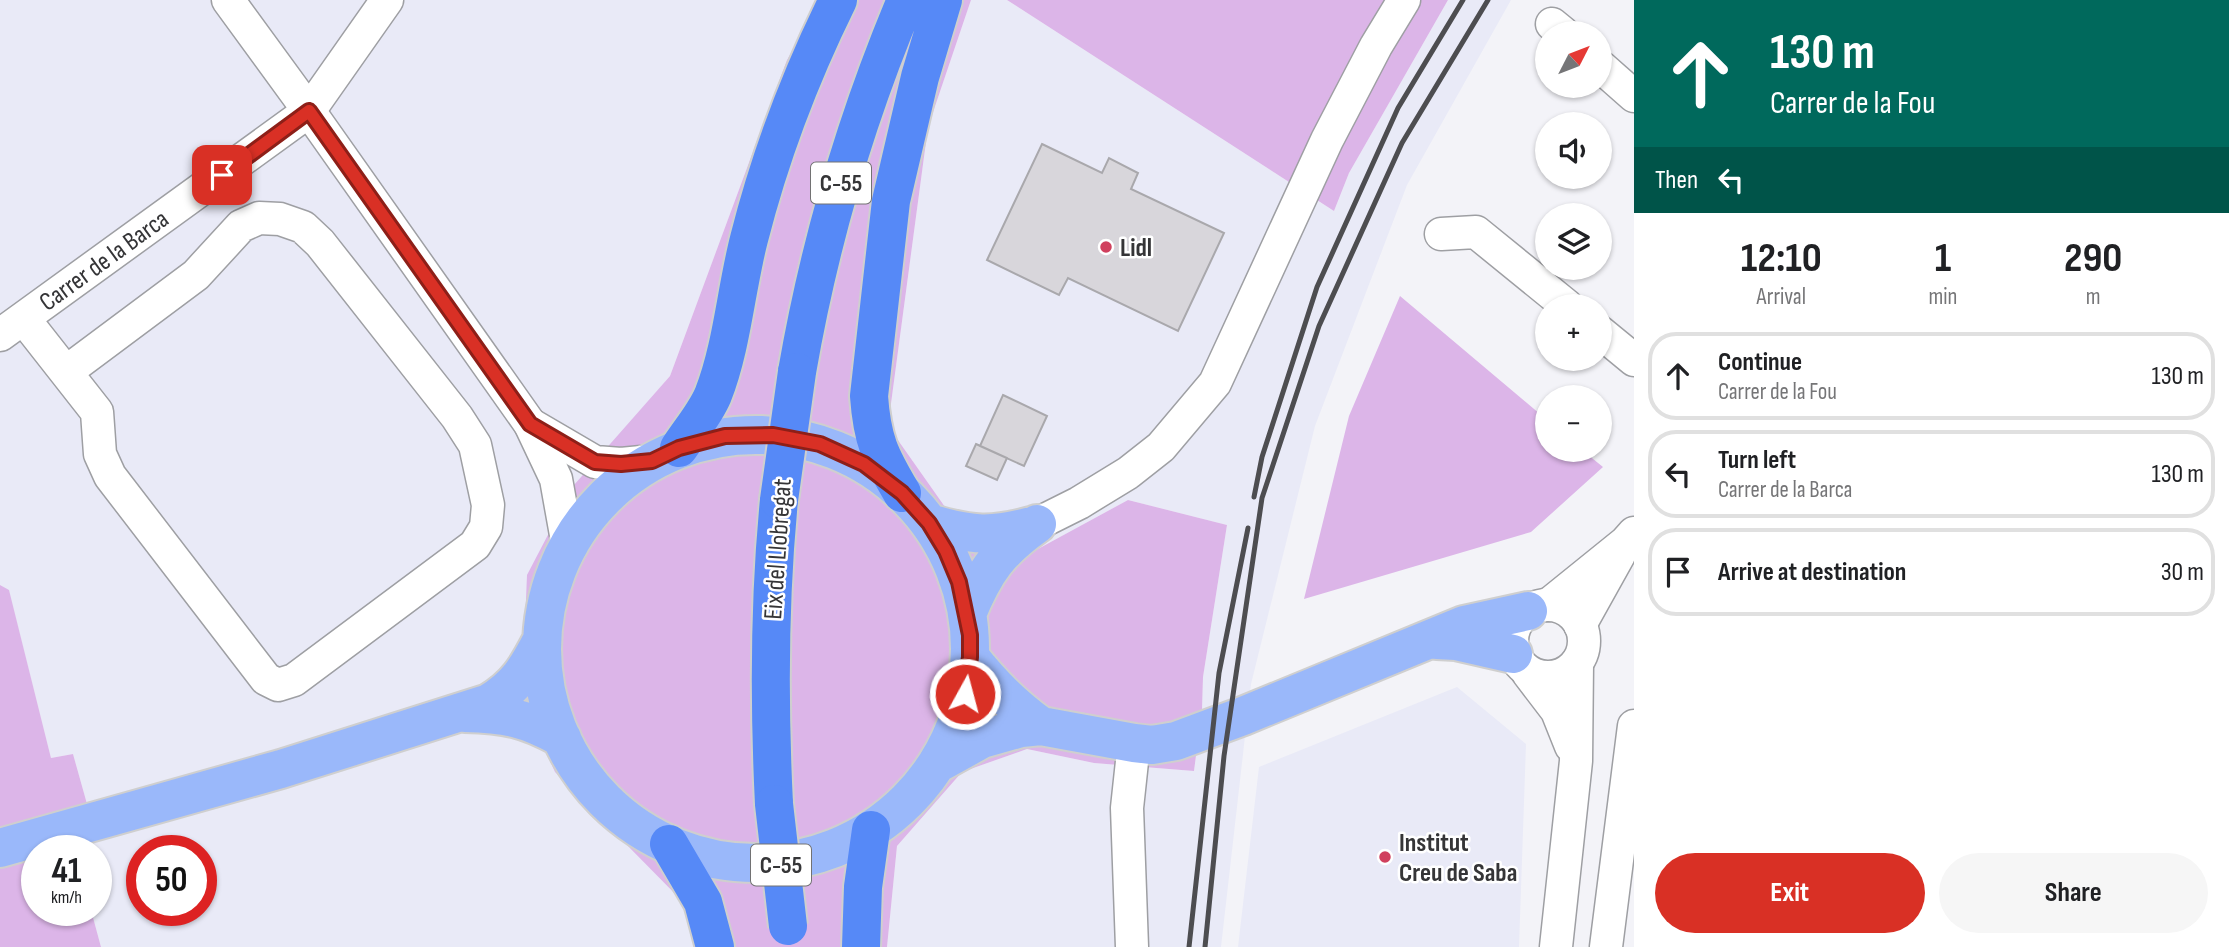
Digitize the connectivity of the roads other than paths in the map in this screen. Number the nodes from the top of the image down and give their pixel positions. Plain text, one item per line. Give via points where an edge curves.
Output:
1 (228, 0) edge
2 (387, 0) edge
3 (838, 0) edge
4 (906, 0) edge
5 (943, 0) edge
6 (1404, 0) edge
7 (1612, 77) edge
8 (1634, 96) edge
9 (309, 111) junction
10 (1441, 234) dead end
11 (1552, 294) edge
12 (12, 327) edge
13 (1612, 342) edge
14 (1634, 360) edge
15 (66, 372) junction
16 (530, 424) junction
17 (666, 454) junction
18 (902, 493) junction
19 (929, 523) junction
20 (1037, 524) junction
21 (1630, 537) edge
22 (568, 545) junction
23 (1538, 608) junction
24 (967, 614) junction
25 (1580, 625) junction
26 (1427, 639) junction
27 (542, 640) junction
28 (970, 657) junction
29 (1521, 663) junction
30 (1577, 663) junction
31 (463, 713) junction
32 (1041, 726) junction
33 (1634, 726) edge
34 (562, 738) junction
35 (1134, 743) junction
36 (1576, 761) junction
37 (937, 764) junction
38 (871, 830) junction
39 (669, 844) junction
40 (8, 846) edge
41 (790, 936) edge
42 (715, 947) edge
43 (861, 947) edge
44 (1132, 947) edge
45 (1556, 947) edge
46 (1606, 947) edge

1 - 9 street
2 - 9 street, Carrer de la Barca
3 - 17 highway via 792,100 769,167 712,398
4 - 41 highway, Eix del Llobregat / C-55, bridge via 886,47 824,238 797,372 779,500 770,674 774,804
5 - 18 highway via 891,201 869,396 877,447
6 - 20 street via 1327,140 1215,383 1161,447 1128,473
7 - 8 street
9 - 12 street, Carrer de la Barca
9 - 16 street
10 - 11 street via 1476,232
12 - 15 street
13 - 14 street
15 - 15 street via 97,412 100,454 110,476 266,679 278,685 294,680 475,545 486,527 488,505 475,445 303,227 259,218 241,226 196,275
16 - 17 street via 595,462 621,464
16 - 22 street via 556,479
17 - 18 main road via 725,436 773,435 820,444 864,464
17 - 22 main road via 622,481 596,506
18 - 19 main road
19 - 20 main road via 976,535 1008,533
19 - 24 main road via 959,582
20 - 24 main road via 1012,542 990,567
21 - 23 street
21 - 25 street
22 - 27 main road via 545,607
23 - 25 street via 1567,610
23 - 26 main road via 1464,625
23 - 29 street via 1515,625 1511,635
24 - 28 main road
25 - 30 street via 1584,645
26 - 29 main road via 1456,641
26 - 35 main road via 1198,734 1152,745
27 - 31 main road via 521,677 505,693
27 - 34 main road via 545,685
28 - 32 main road via 1004,697
28 - 37 main road via 954,730
29 - 30 street via 1549,678 1570,671
29 - 36 street via 1557,711
30 - 36 street
31 - 34 main road via 521,719
31 - 40 main road
32 - 35 main road
32 - 37 main road via 982,739
33 - 46 street
34 - 39 main road via 576,765 602,797 642,830
35 - 44 street via 1126,808
36 - 45 street
37 - 38 main road via 908,801
38 - 39 main road via 816,855 787,861 727,861
38 - 43 highway
39 - 42 highway via 703,902

